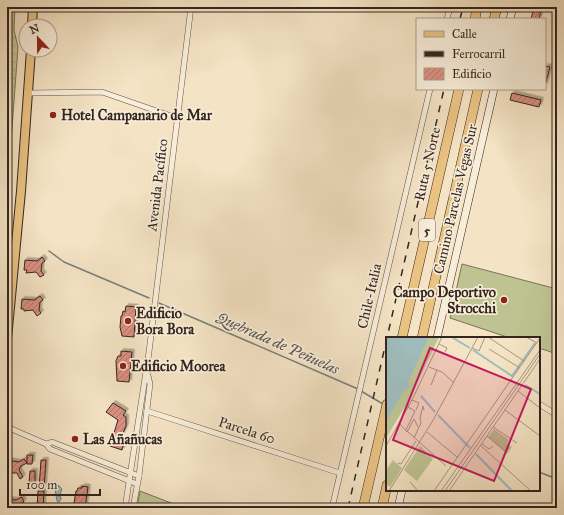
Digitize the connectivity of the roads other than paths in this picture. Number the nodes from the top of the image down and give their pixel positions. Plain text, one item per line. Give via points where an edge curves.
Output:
1 (33, 7) edge
2 (191, 7) edge
3 (450, 7) edge
4 (478, 7) edge
5 (497, 7) edge
6 (513, 7) edge
7 (32, 18) edge
8 (447, 18) edge
9 (475, 18) edge
10 (494, 18) edge
11 (510, 18) edge
12 (31, 58) edge
13 (430, 90) edge
14 (459, 90) edge
15 (478, 90) edge
16 (494, 90) edge
17 (29, 92) junction
18 (177, 118) junction
19 (402, 337) edge
20 (422, 337) edge
21 (437, 337) edge
22 (7, 339) edge
23 (146, 366) junction
24 (540, 405) edge
25 (386, 410) edge
26 (147, 411) junction
27 (557, 415) edge
28 (7, 427) edge
29 (46, 444) junction
30 (131, 473) junction
31 (340, 473) junction
32 (139, 476) junction
33 (130, 481) junction
34 (137, 484) junction
35 (386, 487) edge
36 (402, 491) edge
37 (125, 508) edge
38 (133, 508) edge
39 (332, 508) edge
40 (363, 508) edge
41 (382, 508) edge
42 (385, 508) edge
43 (398, 508) edge

1 - 7 main road
2 - 18 street, Avenida Pacífico
3 - 8 street
4 - 9 highway
5 - 10 highway
6 - 11 street
12 - 17 main road
13 - 31 street, Chile-Italia
14 - 19 highway, Ruta 5 Norte / 5
15 - 20 highway, 5
16 - 21 street, Camino Parcelas Vegas Sur
17 - 18 street via 102,92
17 - 22 main road
18 - 23 street, Avenida Pacífico
23 - 26 street, Avenida Pacífico via 150,384
23 - 30 street, Avenida Pacífico
24 - 27 street
25 - 40 highway
26 - 31 street, Parcela 60
26 - 32 street, Avenida Pacífico
28 - 29 street
29 - 30 street via 52,442
29 - 33 street via 50,450
30 - 32 street
30 - 33 street, Avenida Pacífico
31 - 39 street, Chile-Italia
32 - 34 street, Avenida Pacífico
33 - 34 street
33 - 37 street, Avenida Pacífico
34 - 38 street, Avenida Pacífico
35 - 41 highway
35 - 42 highway
36 - 43 street

